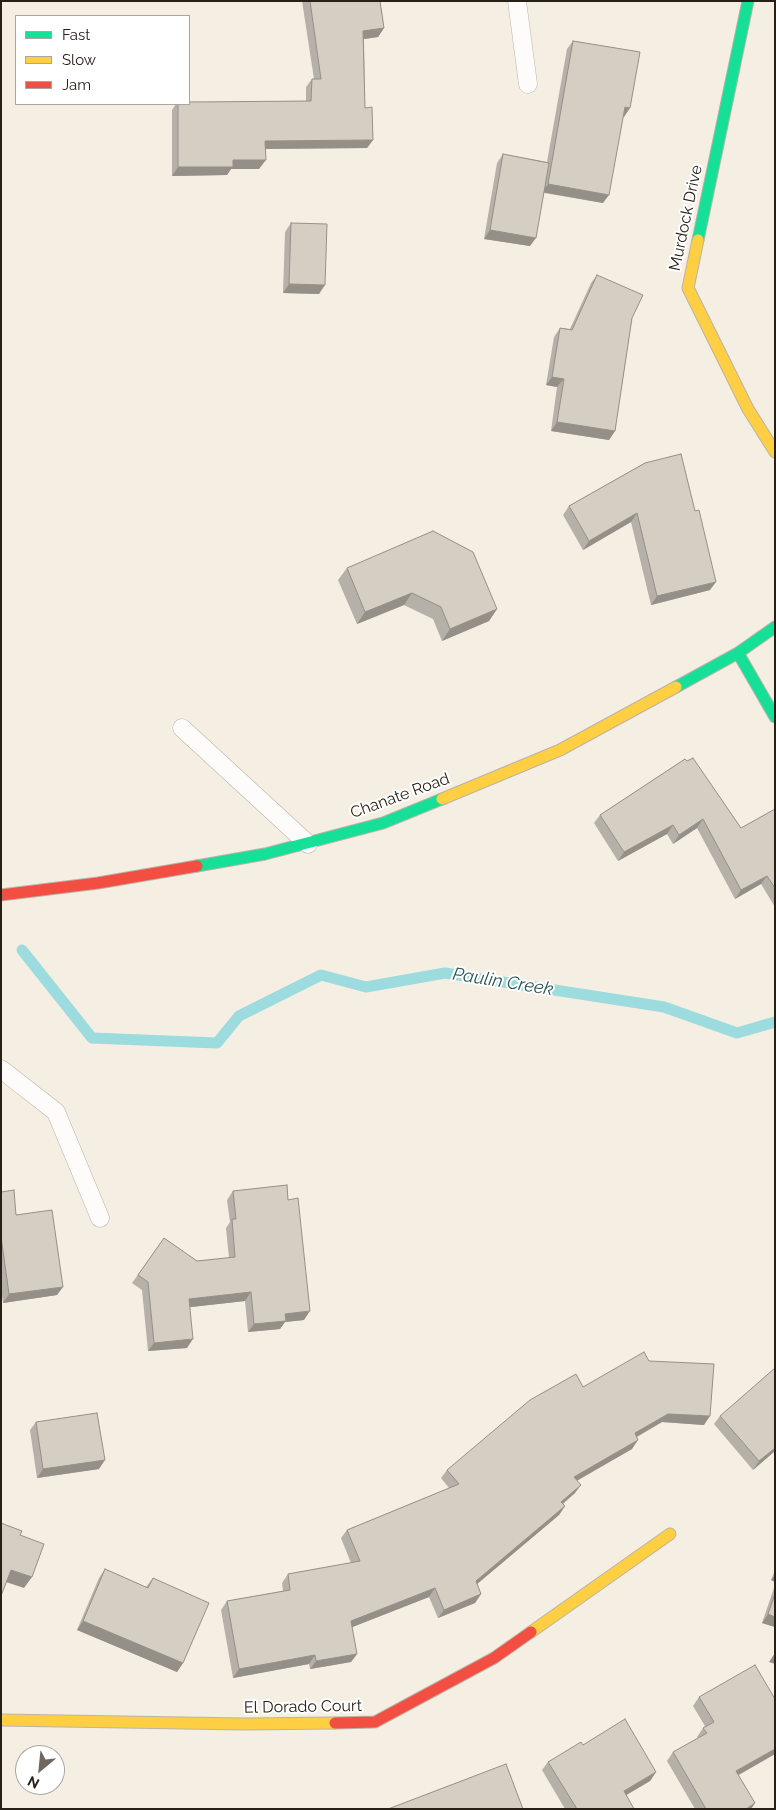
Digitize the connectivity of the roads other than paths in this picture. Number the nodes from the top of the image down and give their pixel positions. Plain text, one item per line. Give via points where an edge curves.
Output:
1 (517, 1) edge
2 (748, 1) edge
3 (528, 84) dead end
4 (775, 452) edge
5 (775, 627) edge
6 (738, 653) junction
7 (775, 717) edge
8 (182, 728) dead end
9 (308, 844) junction
10 (1, 895) edge
11 (1, 1069) edge
12 (100, 1218) dead end
13 (670, 1534) dead end
14 (1, 1720) edge

1 - 3 lane
2 - 4 street, Murdock Drive via 688,288 748,409
5 - 6 street, Chanate Road
6 - 7 street
6 - 9 street, Chanate Road via 560,750 384,823
8 - 9 lane
9 - 10 street, Chanate Road via 98,884
11 - 12 lane via 56,1112
13 - 14 street, El Dorado Court via 494,1658 375,1722 245,1724

